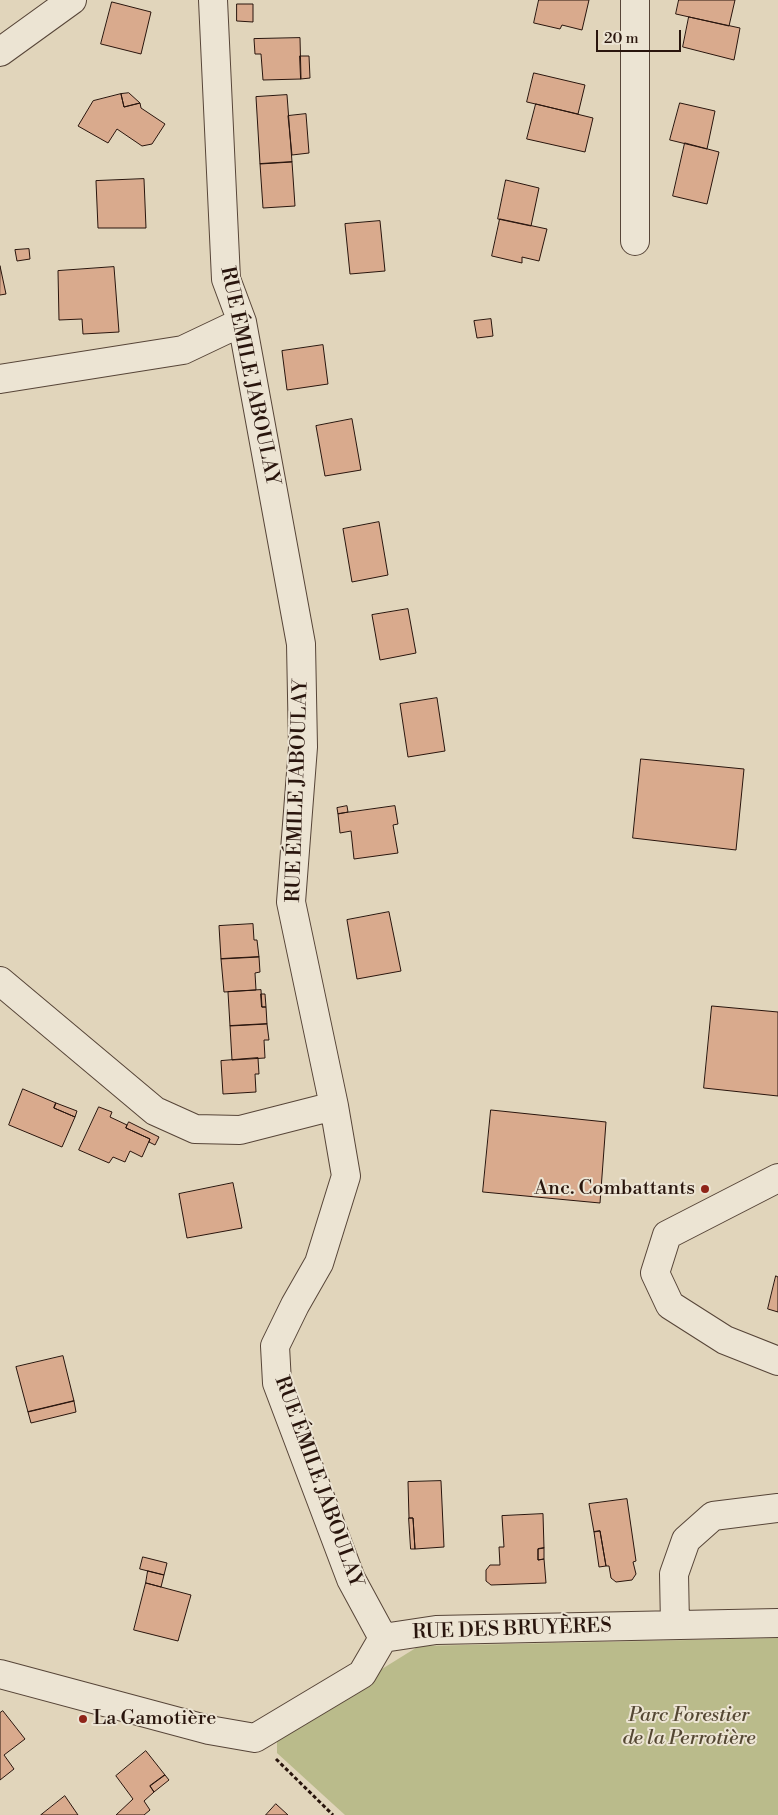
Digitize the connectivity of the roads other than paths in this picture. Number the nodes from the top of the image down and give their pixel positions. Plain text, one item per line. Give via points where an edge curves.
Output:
1 (72, 0) edge
2 (213, 0) edge
3 (635, 0) edge
4 (0, 52) edge
5 (635, 241) dead end
6 (242, 322) junction
7 (0, 379) edge
8 (0, 981) edge
9 (334, 1106) junction
10 (778, 1178) edge
11 (778, 1361) edge
12 (778, 1508) edge
13 (778, 1623) edge
14 (675, 1625) junction
15 (383, 1638) junction
16 (0, 1674) edge

1 - 4 street
2 - 6 street, RUE ÉMILE JABOULAY via 226,279
3 - 5 street
6 - 7 street via 183,350
6 - 9 street, RUE ÉMILE JABOULAY via 301,644 303,747 291,902
8 - 9 street via 155,1111 194,1129 240,1130
9 - 15 street, RUE ÉMILE JABOULAY via 346,1176 319,1263 275,1346 278,1383 351,1579
10 - 11 street via 667,1235 655,1273 670,1305 726,1340
12 - 14 street via 713,1516 686,1540 674,1574
13 - 14 street, RUE DES BRUYÈRES
14 - 15 street, RUE DES BRUYÈRES via 436,1630
15 - 16 street, RUE DES BRUYÈRES via 362,1674 255,1738 209,1730

